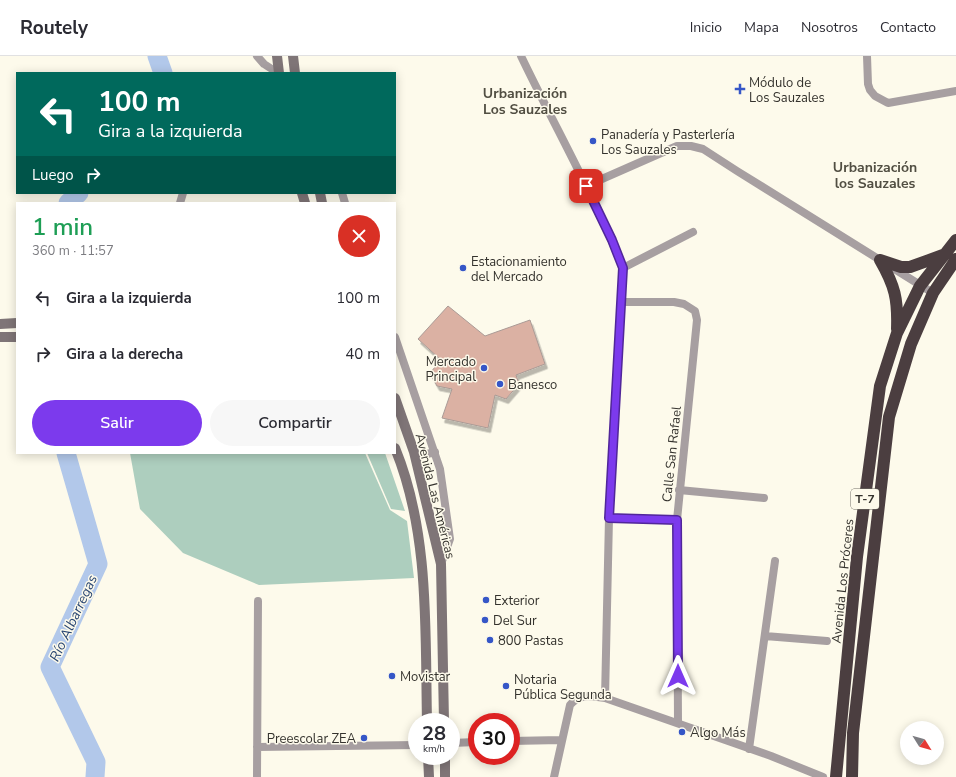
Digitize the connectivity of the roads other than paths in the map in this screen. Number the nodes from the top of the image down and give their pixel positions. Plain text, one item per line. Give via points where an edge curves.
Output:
1 (257, 56) edge
2 (277, 56) edge
3 (293, 56) edge
4 (521, 56) edge
5 (866, 56) edge
6 (276, 72) edge
7 (278, 72) edge
8 (295, 72) edge
9 (956, 91) edge
10 (586, 186) junction
11 (693, 232) dead end
12 (956, 240) edge
13 (943, 255) junction
14 (956, 259) edge
15 (880, 260) junction
16 (623, 268) junction
17 (920, 286) junction
18 (933, 293) junction
19 (622, 302) junction
20 (16, 323) edge
21 (0, 324) edge
22 (897, 333) junction
23 (16, 337) edge
24 (0, 338) edge
25 (396, 340) edge
26 (396, 401) edge
27 (396, 450) edge
28 (435, 452) junction
29 (415, 457) junction
30 (679, 490) junction
31 (764, 498) dead end
32 (609, 518) junction
33 (677, 520) junction
34 (775, 561) dead end
35 (440, 564) junction
36 (258, 601) dead end
37 (764, 636) junction
38 (827, 641) dead end
39 (605, 698) junction
40 (427, 713) edge
41 (444, 713) edge
42 (678, 723) junction
43 (561, 740) junction
44 (520, 741) edge
45 (408, 745) edge
46 (257, 747) junction
47 (749, 749) junction
48 (428, 765) edge
49 (444, 765) edge
50 (257, 777) edge
51 (428, 777) edge
52 (445, 777) edge
53 (554, 777) edge
54 (821, 777) edge
55 (836, 777) edge
56 (852, 777) edge

1 - 6 street
2 - 7 street
3 - 8 street
4 - 10 street
5 - 9 street via 870,90 888,103
10 - 15 street via 677,146 703,149
10 - 16 street
11 - 16 street
12 - 13 highway, Avenida Los Próceres / T-7
13 - 15 highway via 910,267
13 - 17 highway, Avenida Los Próceres / T-7
14 - 18 highway, Avenida Los Próceres / T-7
15 - 17 street
15 - 22 highway, T-7 via 895,294 898,307
16 - 19 street
17 - 18 street
17 - 22 highway, Avenida Los Próceres / T-7
18 - 56 highway, Avenida Los Próceres / T-7 via 911,344 889,417 853,733
19 - 30 street, Calle San Rafael via 674,302 684,304 695,311 697,320
19 - 32 street
20 - 21 street
22 - 55 highway, Avenida Los Próceres / T-7 via 880,386 858,557
23 - 24 street
25 - 28 street
26 - 29 street, Avenida Las Américas
27 - 40 street, Avenida Las Américas via 415,517 424,581
28 - 29 street
28 - 35 street via 440,469 450,539
29 - 35 street, Avenida Las Américas
30 - 31 street
30 - 33 street, Calle San Rafael
32 - 33 street
32 - 39 street
33 - 42 street, Calle San Rafael
34 - 37 street
35 - 41 street, Avenida Las Américas
36 - 46 street
37 - 38 street
37 - 47 street
39 - 42 street
39 - 43 street via 586,695 575,699 570,705
42 - 47 street
43 - 44 street
43 - 53 street
45 - 46 street
46 - 50 street
47 - 54 street
48 - 51 street
49 - 52 street

